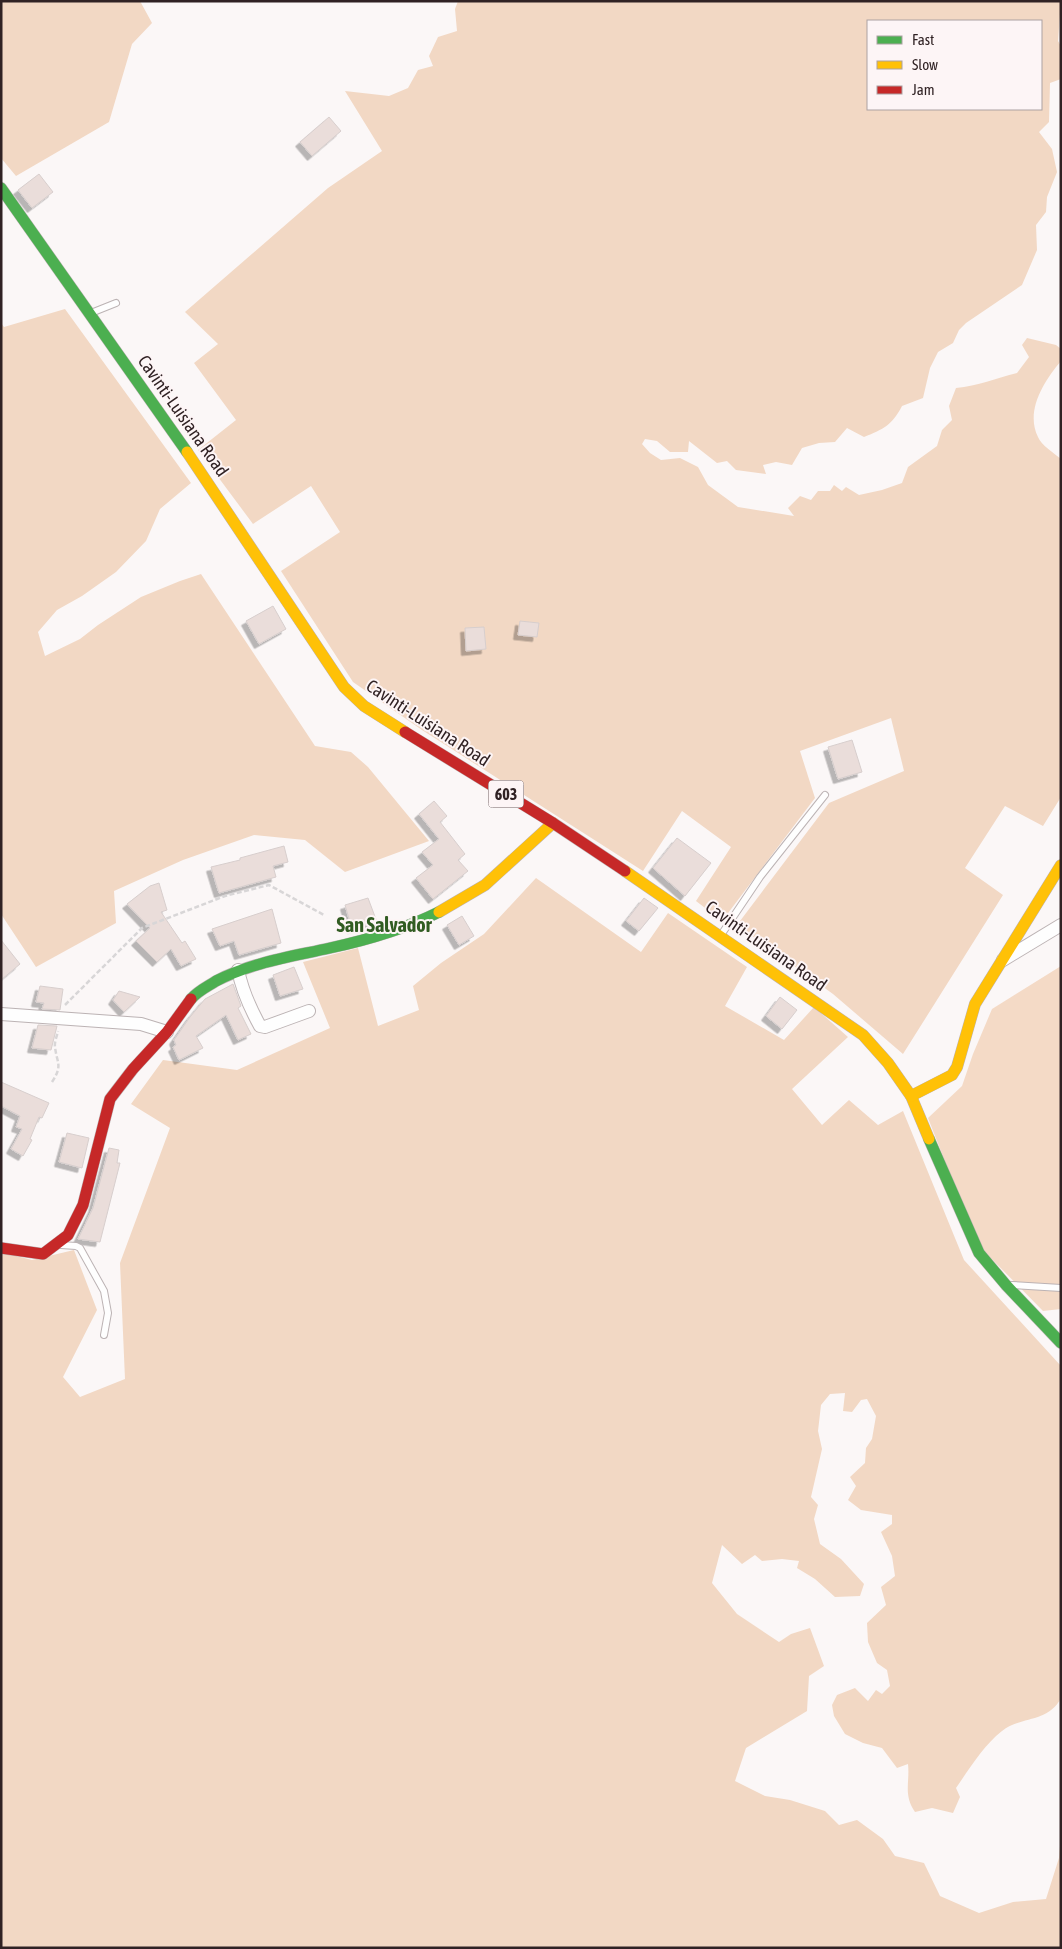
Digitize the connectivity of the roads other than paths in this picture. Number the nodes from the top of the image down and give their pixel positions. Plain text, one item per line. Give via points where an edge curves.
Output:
1 (1, 188) edge
2 (116, 303) dead end
3 (90, 313) junction
4 (825, 795) dead end
5 (553, 823) junction
6 (1061, 865) edge
7 (1061, 925) edge
8 (721, 936) junction
9 (1000, 962) junction
10 (238, 970) junction
11 (309, 1011) dead end
12 (1, 1014) edge
13 (167, 1032) junction
14 (911, 1096) junction
15 (54, 1245) junction
16 (1, 1248) edge
17 (1006, 1285) junction
18 (1061, 1288) edge
19 (104, 1335) dead end
20 (1061, 1342) edge

1 - 3 main road, Cavinti-Luisiana Road / 603
2 - 3 lane
3 - 5 main road, Cavinti-Luisiana Road / 603 via 206,478 344,687 364,706
4 - 8 lane via 760,877
5 - 8 main road, Cavinti-Luisiana Road / 603
5 - 10 main road via 485,886 437,913 401,929
6 - 9 main road
7 - 9 street
8 - 14 main road, Cavinti-Luisiana Road / 603 via 863,1035
9 - 14 main road via 975,1004 952,1075
10 - 11 street via 260,1026
10 - 13 main road via 198,992
12 - 13 street via 141,1024
13 - 15 main road via 110,1099 83,1206 68,1235
14 - 17 main road, Cavinti-Luisiana Road / 603 via 979,1253
15 - 16 main road via 43,1254
15 - 19 lane via 76,1246 84,1252 104,1291 108,1313
17 - 18 lane
17 - 20 main road, Cavinti-Luisiana Road / 603

